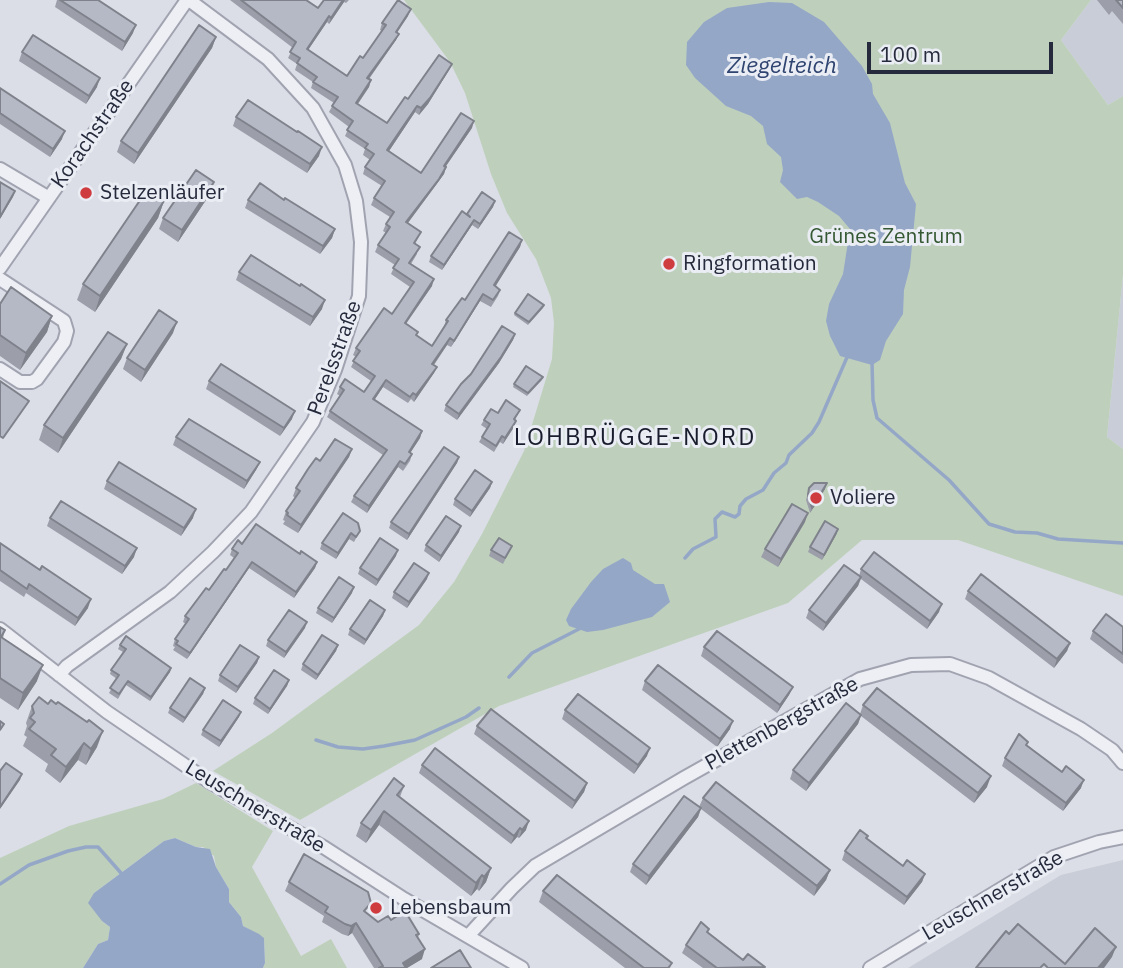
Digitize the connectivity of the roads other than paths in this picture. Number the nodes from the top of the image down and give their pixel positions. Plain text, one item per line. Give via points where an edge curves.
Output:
1 (188, 0) edge
2 (0, 169) edge
3 (49, 198) junction
4 (0, 268) edge
5 (0, 279) edge
6 (0, 369) edge
7 (0, 629) edge
8 (60, 675) junction
9 (1123, 763) edge
10 (1123, 837) edge
11 (468, 936) junction
12 (522, 968) edge
13 (870, 968) edge

1 - 3 street, Korachstraße
1 - 8 street, Perelsstraße via 268,59 313,108 345,165 356,201 361,242 359,296 313,422 251,512 170,592 66,666
2 - 3 street
3 - 4 street, Korachstraße
5 - 6 street via 64,321 67,331 64,342 32,382 20,382
7 - 8 street, Leuschnerstraße
8 - 11 street, Leuschnerstraße via 208,781
9 - 11 street, Plettenbergstraße via 1081,729 989,678 950,664 899,668 860,679 562,849 535,866
10 - 13 street, Leuschnerstraße via 1055,857
11 - 12 street, Leuschnerstraße

